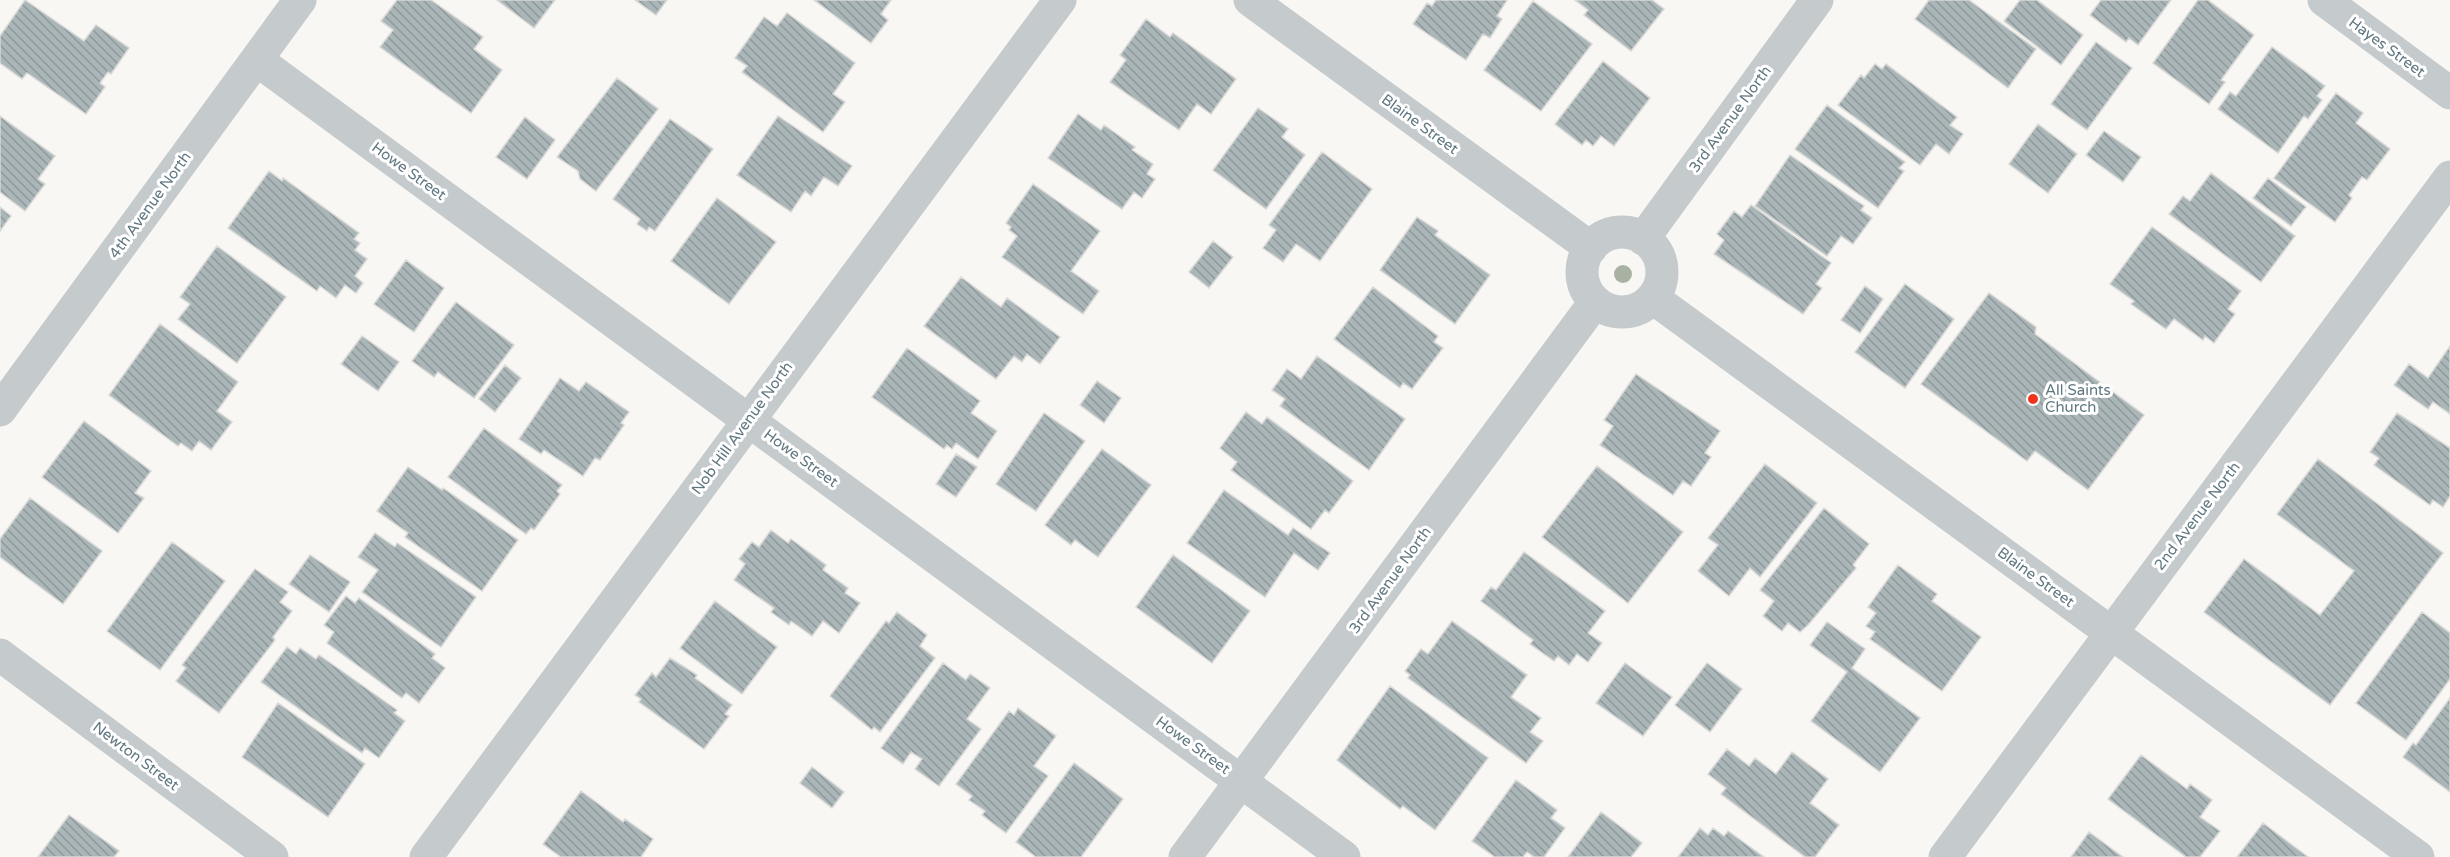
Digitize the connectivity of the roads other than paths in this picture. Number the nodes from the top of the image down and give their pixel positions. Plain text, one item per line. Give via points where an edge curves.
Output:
1 (300, 0) edge
2 (1060, 0) edge
3 (1250, 0) edge
4 (1817, 0) edge
5 (2324, 0) edge
6 (257, 60) junction
7 (2450, 93) edge
8 (2450, 177) edge
9 (1643, 239) junction
10 (1591, 248) junction
11 (1653, 298) junction
12 (1595, 302) junction
13 (0, 410) edge
14 (747, 419) junction
15 (2111, 632) junction
16 (0, 655) edge
17 (1242, 781) junction
18 (272, 857) edge
19 (426, 857) edge
20 (1185, 857) edge
21 (1344, 857) edge
22 (1945, 857) edge
23 (2418, 857) edge

1 - 6 street, 4th Avenue North
2 - 14 street, Nob Hill Avenue North
3 - 10 street, Blaine Street
4 - 9 street, 3rd Avenue North
5 - 7 street, Hayes Street
6 - 13 street, 4th Avenue North
6 - 14 street, Howe Street
8 - 15 street, 2nd Avenue North
9 - 10 street via 1622,232 1608,234
9 - 11 street via 1656,251 1661,263 1660,288
10 - 12 street via 1582,265 1582,278
11 - 12 street via 1643,307 1625,312 1606,310
11 - 15 street, Blaine Street
12 - 17 street, 3rd Avenue North
14 - 17 street, Howe Street
14 - 19 street, Nob Hill Avenue North
15 - 22 street, 2nd Avenue North
15 - 23 street, Blaine Street
16 - 18 street, Newton Street
17 - 20 street, 3rd Avenue North
17 - 21 street, Howe Street

